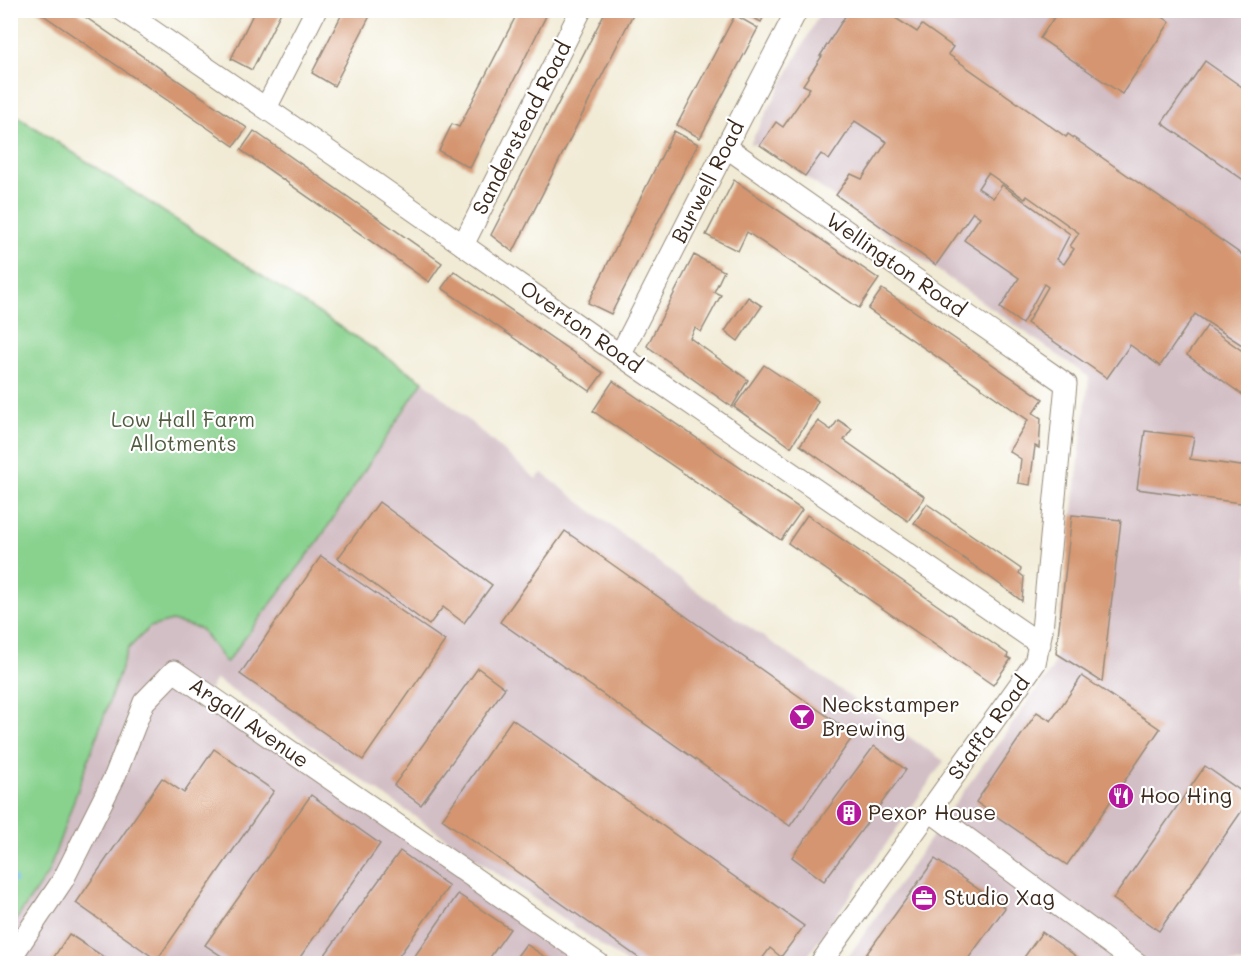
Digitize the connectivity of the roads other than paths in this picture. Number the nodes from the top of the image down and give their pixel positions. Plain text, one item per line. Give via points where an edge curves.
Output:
1 (122, 10) edge
2 (316, 10) edge
3 (581, 10) edge
4 (797, 10) edge
5 (266, 108) junction
6 (726, 147) junction
7 (463, 245) junction
8 (620, 355) junction
9 (1066, 384) joint
10 (1040, 645) junction
11 (930, 811) junction
12 (10, 959) edge
13 (599, 963) edge
14 (820, 963) edge
15 (1138, 963) edge

1 - 5 street, Overton Road
2 - 5 street
3 - 7 street, Sanderstead Road
4 - 6 street, Burwell Road
5 - 7 street, Overton Road
6 - 8 street, Burwell Road
6 - 9 street, Wellington Road
7 - 8 street, Overton Road
8 - 10 street, Overton Road
9 - 10 street, Staffa Road
10 - 11 street, Staffa Road via 1035,663
11 - 14 street, Staffa Road
11 - 15 street
12 - 13 street, Argall Avenue via 63,880 115,776 144,702 174,671

